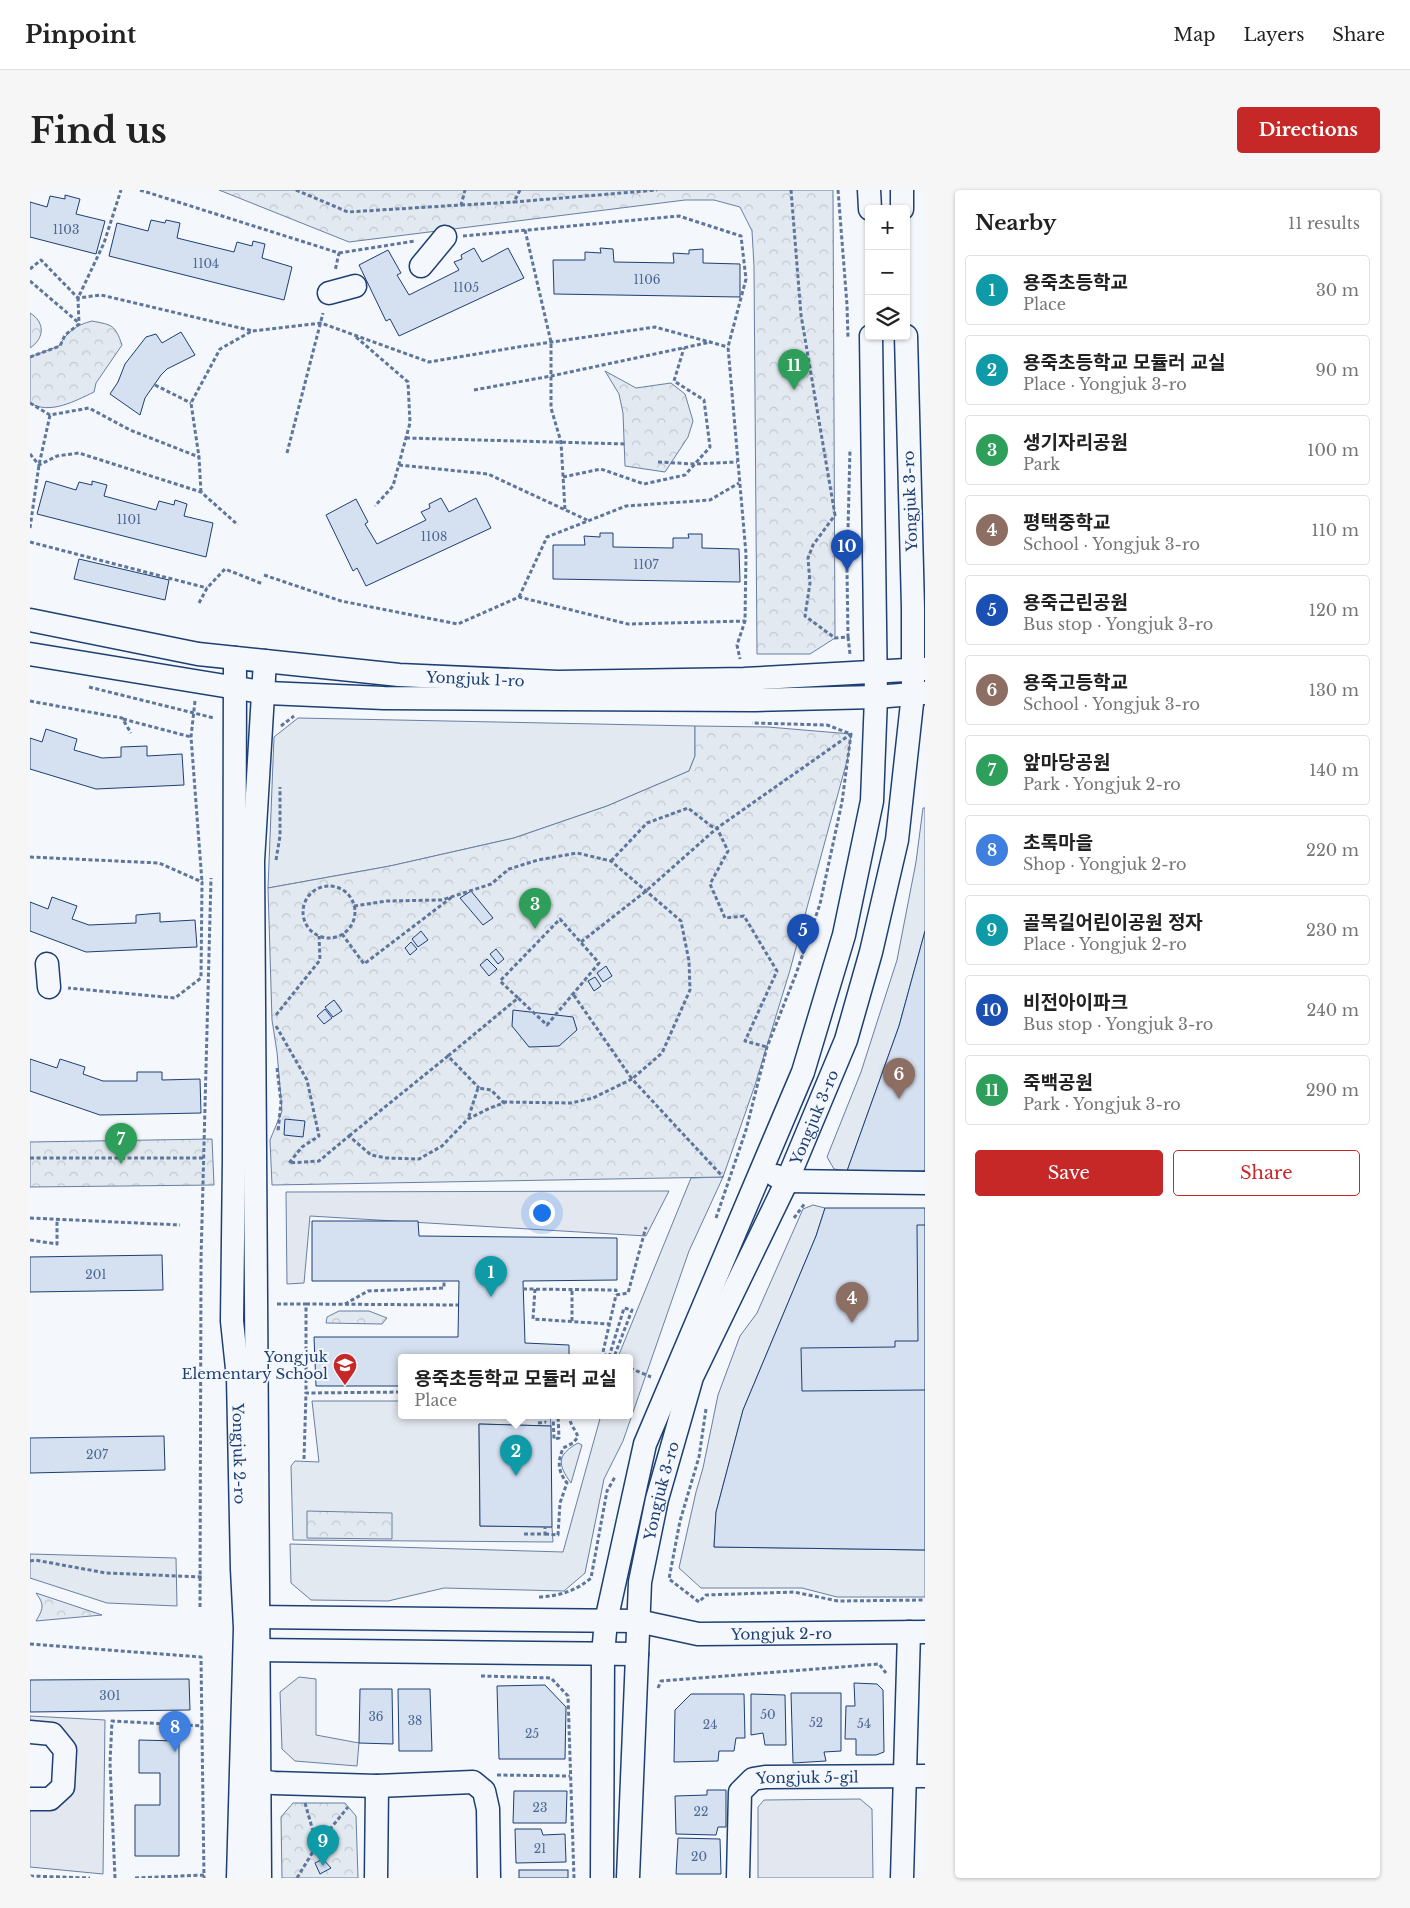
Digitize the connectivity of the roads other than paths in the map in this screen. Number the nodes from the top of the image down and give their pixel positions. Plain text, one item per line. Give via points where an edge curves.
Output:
1 (869, 190) edge
2 (902, 190) edge
3 (870, 205) edge
4 (902, 205) edge
5 (445, 237) road end
6 (421, 266) dead end
7 (355, 286) dead end
8 (329, 293) road end
9 (871, 340) edge
10 (906, 340) edge
11 (30, 620) edge
12 (30, 654) edge
13 (235, 658) junction
14 (265, 661) junction
15 (919, 670) edge
16 (876, 672) junction
17 (236, 688) junction
18 (263, 692) junction
19 (919, 694) edge
20 (876, 697) junction
21 (47, 964) dead end
22 (49, 986) road end
23 (762, 1169) junction
24 (787, 1181) junction
25 (925, 1183) edge
26 (249, 1621) junction
27 (606, 1621) junction
28 (638, 1622) junction
29 (917, 1632) edge
30 (252, 1650) junction
31 (603, 1654) junction
32 (637, 1654) junction
33 (30, 1732) edge
34 (915, 1775) edge
35 (260, 1781) junction
36 (377, 1786) junction
37 (30, 1799) edge
38 (238, 1878) edge
39 (260, 1878) edge
40 (376, 1878) edge
41 (489, 1878) edge
42 (602, 1878) edge
43 (628, 1878) edge
44 (738, 1878) edge
45 (902, 1878) edge

1 - 3 street
2 - 4 street
5 - 6 street
7 - 8 street
9 - 16 street
10 - 15 street, Yongjuk 3-ro via 913,608
11 - 13 street, Yongjuk 1-ro via 198,654
12 - 17 street
13 - 14 street, Yongjuk 1-ro
13 - 17 street, Yongjuk 2-ro
14 - 16 street, Yongjuk 1-ro via 399,674 558,682 744,679
14 - 18 street
15 - 16 street, Yongjuk 1-ro
15 - 19 street, Yongjuk 3-ro
16 - 20 street
17 - 18 street
17 - 26 street, Yongjuk 2-ro via 232,1321 238,1378 242,1569
18 - 20 street via 384,698 755,700
18 - 26 street via 254,861
19 - 20 street
19 - 24 street, Yongjuk 3-ro via 897,840 871,952 846,1040
20 - 23 street via 872,801 844,935 803,1072
21 - 22 street
23 - 24 street
23 - 27 street via 645,1444
24 - 25 street
24 - 28 street, Yongjuk 3-ro via 692,1377 657,1499 640,1582
26 - 27 street, Yongjuk 2-ro
26 - 30 street
27 - 28 street, Yongjuk 2-ro
27 - 31 street
28 - 29 street, Yongjuk 2-ro via 698,1634
28 - 32 street, Yongjuk 3-ro
29 - 34 street
30 - 31 street
30 - 35 street
30 - 38 street
31 - 32 street
31 - 42 street
32 - 43 street, Yongjuk 3-ro
33 - 37 street via 52,1734 65,1750 63,1787 50,1800
34 - 44 street, Yongjuk 5-gil via 753,1779 740,1792
34 - 45 street
35 - 36 street
35 - 39 street
36 - 40 street
36 - 41 street via 490,1780

